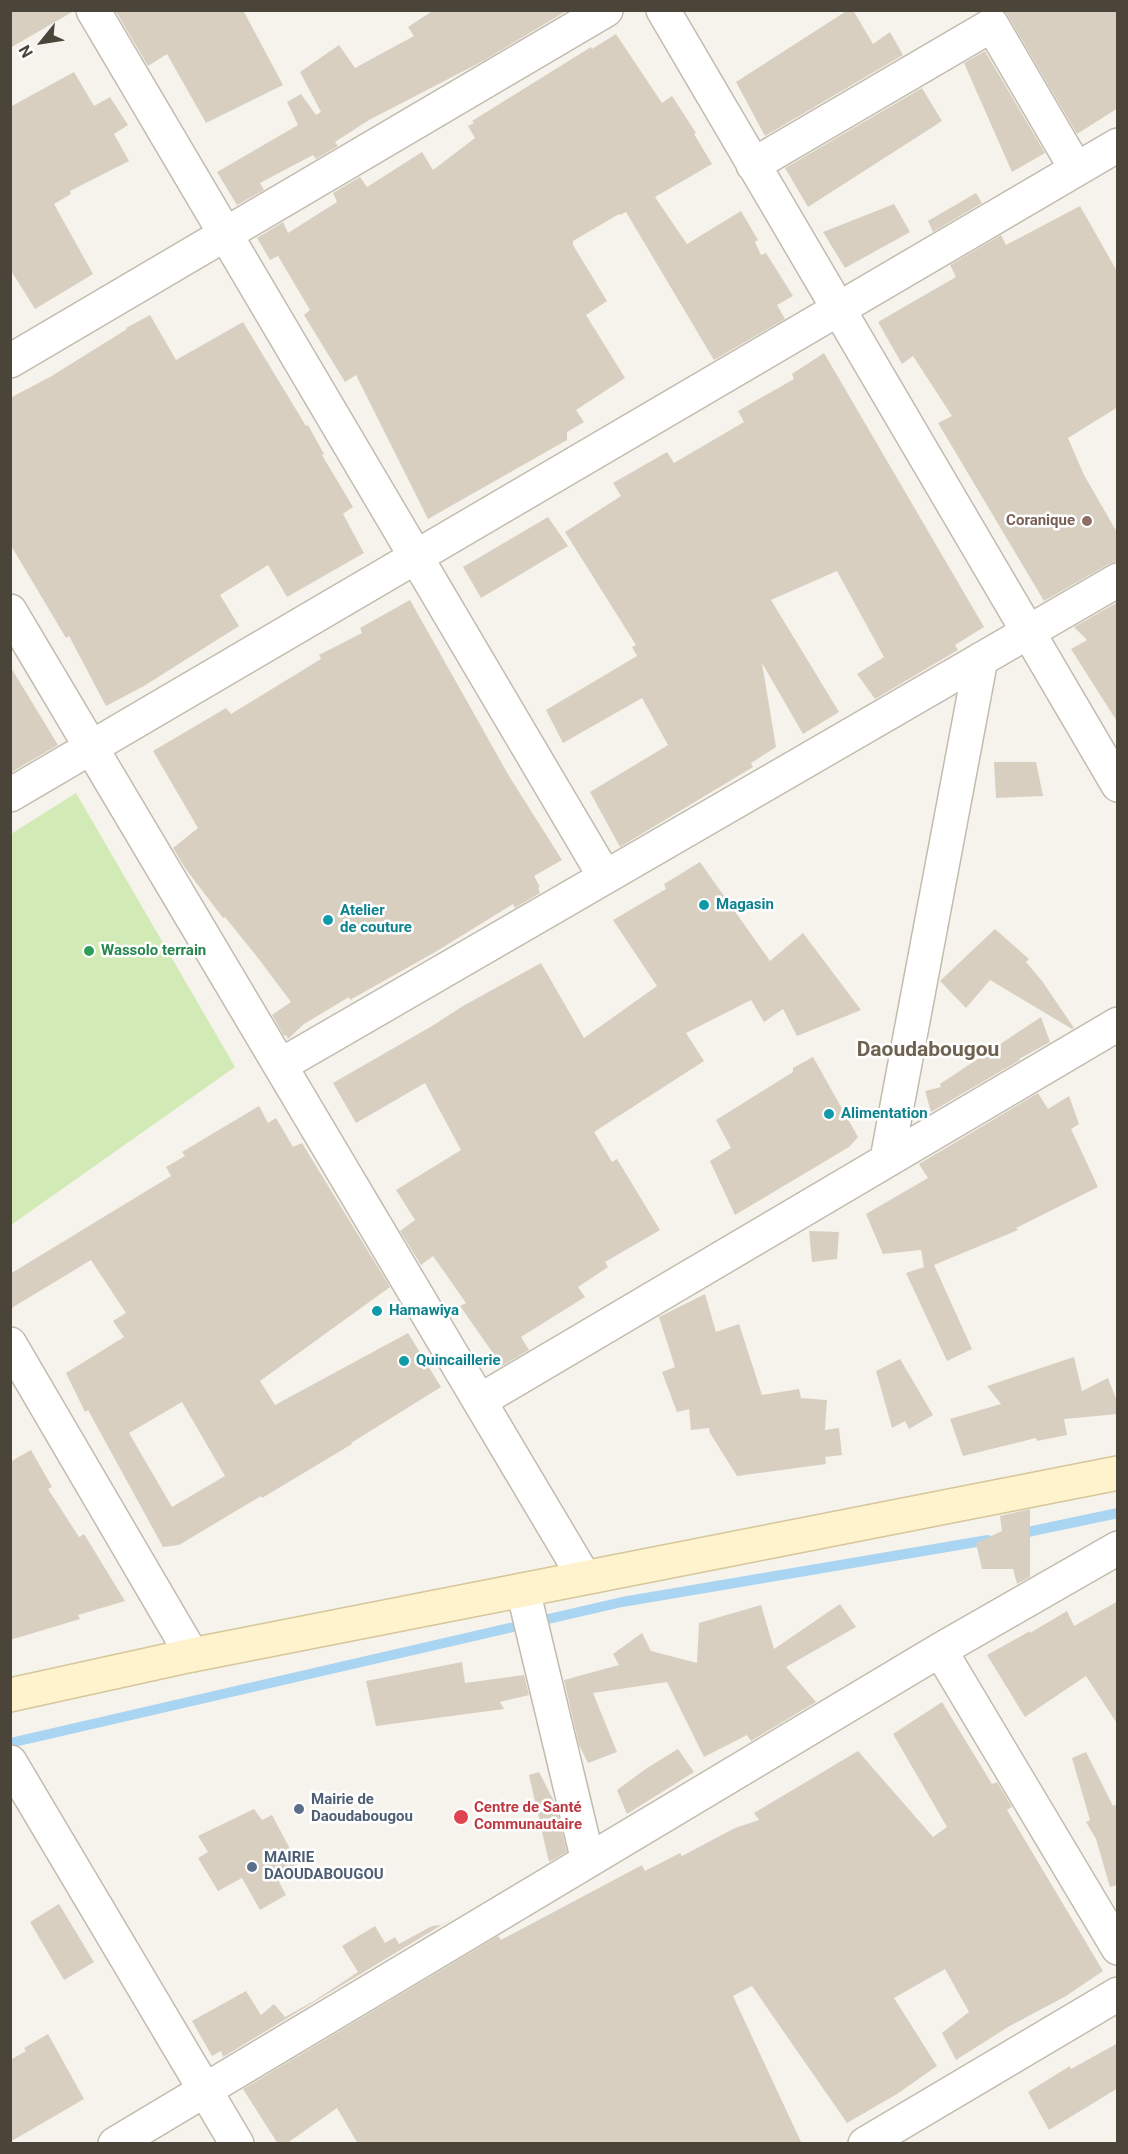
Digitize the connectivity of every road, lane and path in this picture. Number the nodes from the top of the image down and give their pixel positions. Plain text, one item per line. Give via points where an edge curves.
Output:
1 (93, 10) edge
2 (606, 10) edge
3 (663, 10) edge
4 (1118, 145) edge
5 (753, 165) junction
6 (1076, 169) junction
7 (225, 234) junction
8 (838, 309) junction
9 (10, 361) edge
10 (416, 557) junction
11 (1118, 580) edge
12 (10, 611) edge
13 (1028, 632) junction
14 (981, 659) junction
15 (92, 747) junction
16 (1118, 785) edge
17 (10, 795) edge
18 (605, 877) junction
19 (1118, 1024) edge
20 (281, 1065) junction
21 (887, 1159) junction
22 (10, 1344) edge
23 (481, 1400) junction
24 (1118, 1473) edge
25 (1118, 1548) edge
26 (584, 1577) junction
27 (523, 1590) junction
28 (940, 1650) junction
29 (192, 1655) junction
30 (10, 1695) edge
31 (10, 1762) edge
32 (588, 1861) junction
33 (1118, 1948) edge
34 (1118, 1995) edge
35 (206, 2089) junction
36 (115, 2144) edge
37 (237, 2144) edge
38 (865, 2144) edge

1 - 7 street
2 - 7 street
3 - 5 street
4 - 6 street
5 - 6 street via 992,25
5 - 8 street
6 - 8 street
7 - 9 street
7 - 10 street
8 - 10 street
8 - 13 street
10 - 15 street
10 - 18 street
11 - 13 street
12 - 15 street
13 - 14 street
13 - 16 street
14 - 18 street
14 - 21 street
15 - 17 street
15 - 20 street
18 - 20 street
19 - 21 street
20 - 23 street
21 - 23 street
22 - 29 street
23 - 26 street
24 - 26 street
25 - 28 street
26 - 27 street
27 - 29 street
27 - 32 street
28 - 32 street
28 - 33 street
29 - 30 street
31 - 35 street
32 - 35 street
34 - 38 street
35 - 36 street
35 - 37 street

